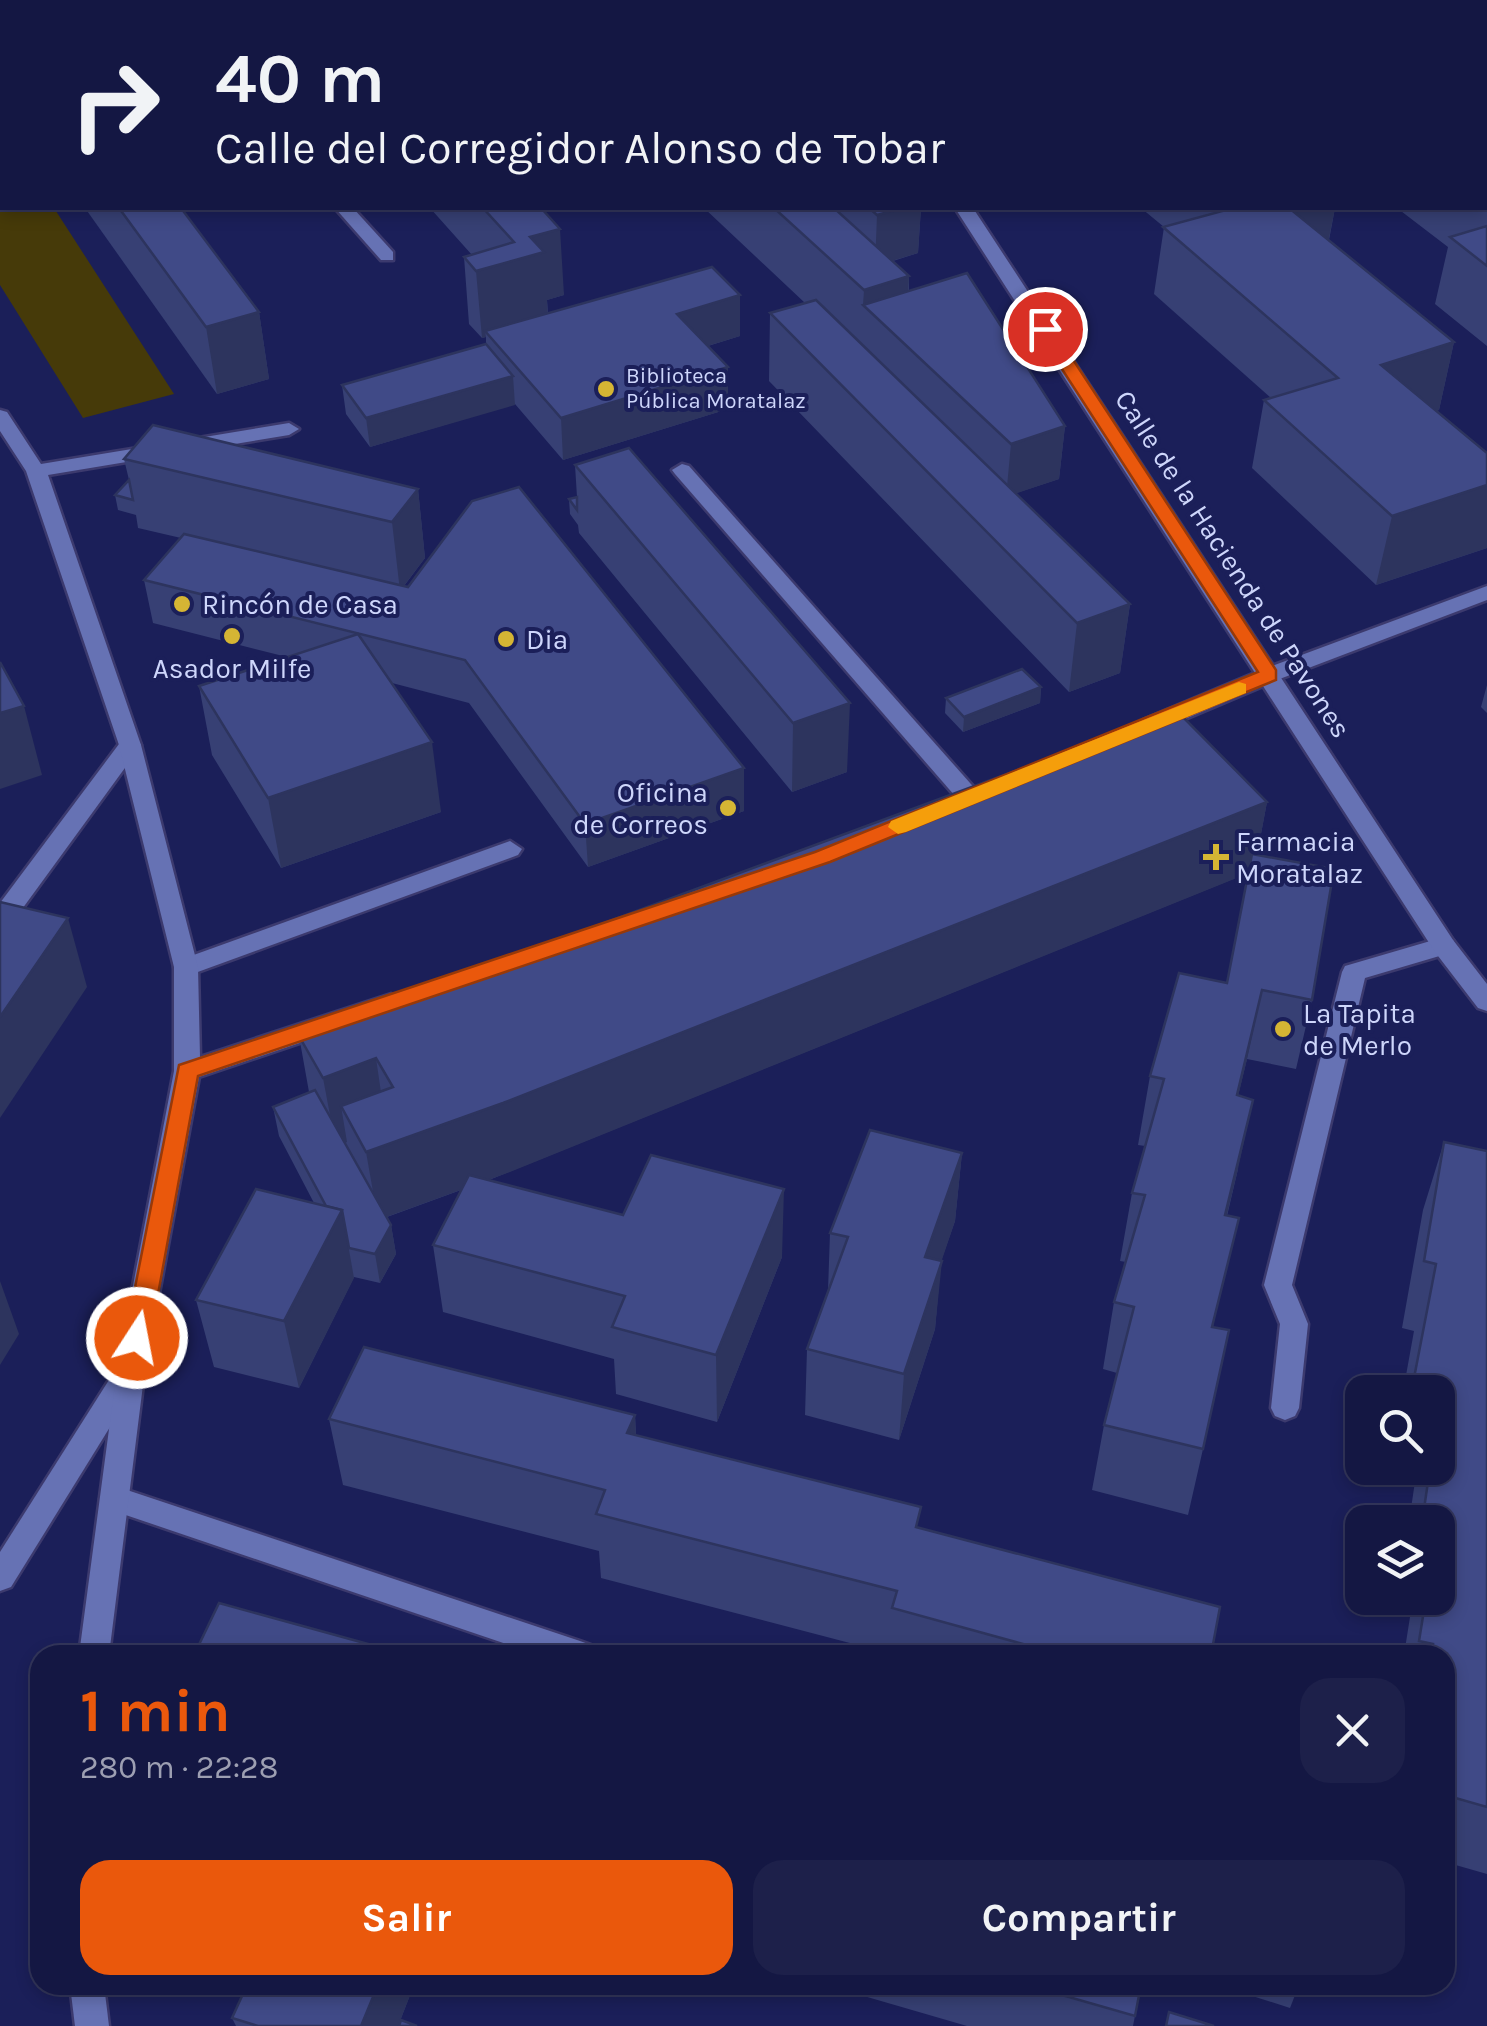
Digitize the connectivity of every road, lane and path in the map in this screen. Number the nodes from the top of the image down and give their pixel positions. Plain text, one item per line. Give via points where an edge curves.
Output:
1 (346, 210) edge
2 (965, 210) edge
3 (387, 256) dead end
4 (289, 429) dead end
5 (4, 431) edge
6 (36, 470) junction
7 (682, 470) dead end
8 (1487, 593) edge
9 (1269, 675) junction
10 (1124, 736) edge
11 (130, 745) junction
12 (969, 798) edge
13 (510, 849) dead end
14 (0, 920) edge
15 (1444, 946) junction
16 (186, 967) junction
17 (419, 993) edge
18 (1487, 1002) edge
19 (187, 1071) junction
20 (131, 1369) junction
21 (1285, 1408) dead end
22 (114, 1499) junction
23 (0, 1578) edge
24 (95, 1645) edge
25 (550, 1645) edge
26 (88, 1995) edge
27 (92, 2026) edge

1 - 3 street
2 - 9 street, Calle de la Hacienda de Pavones
4 - 6 street
5 - 6 street
6 - 11 street
7 - 12 street
8 - 9 street
9 - 10 street
9 - 15 street, Calle de la Hacienda de Pavones
11 - 14 street
11 - 16 street
13 - 16 street
15 - 18 street, Calle de la Hacienda de Pavones
15 - 21 street via 1354,972 1278,1284 1294,1324
16 - 19 street
17 - 19 street
19 - 20 street
20 - 22 street
20 - 23 street
22 - 24 street
22 - 25 street
26 - 27 street

